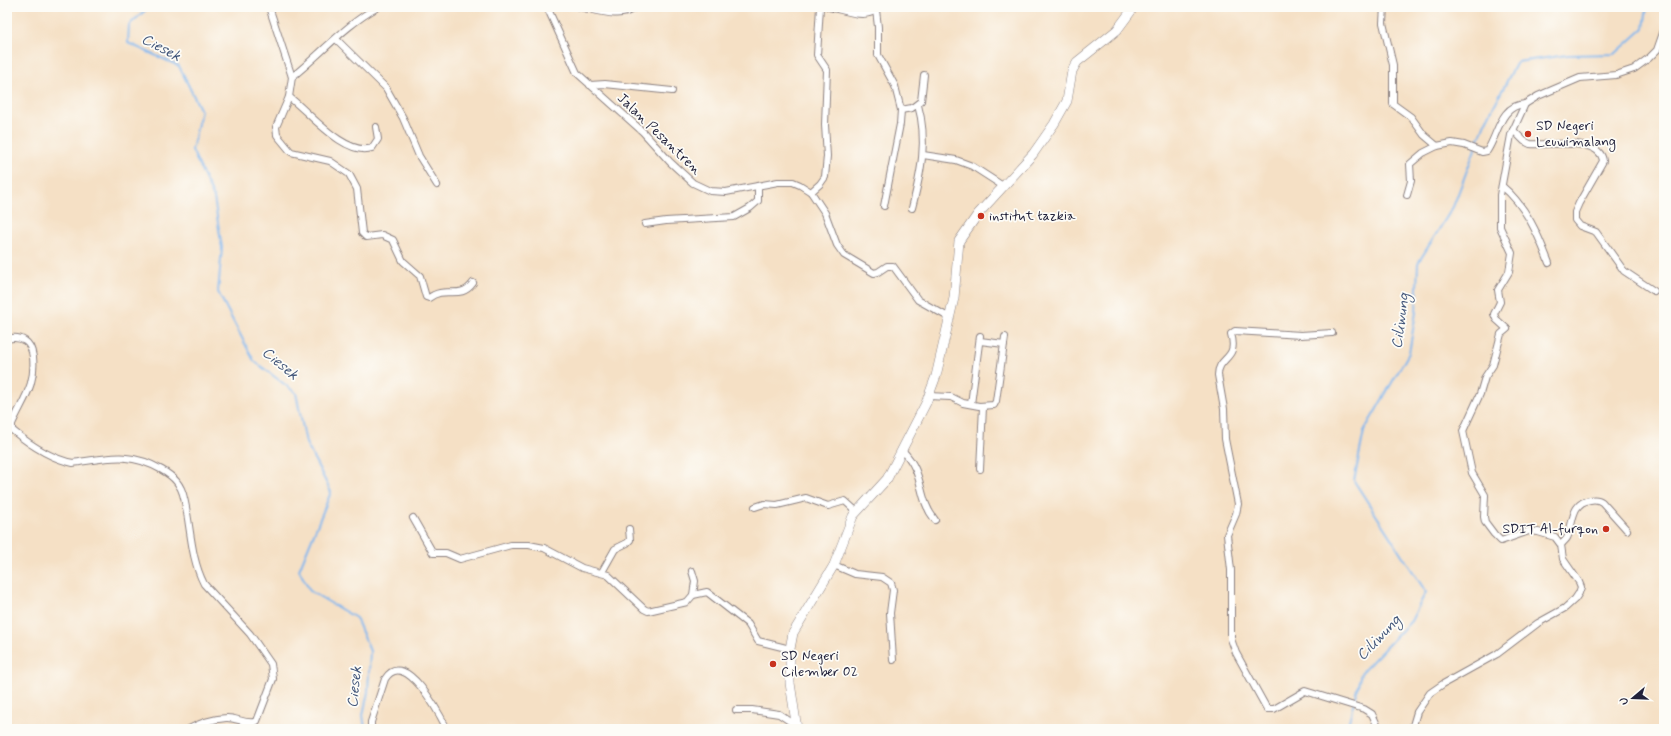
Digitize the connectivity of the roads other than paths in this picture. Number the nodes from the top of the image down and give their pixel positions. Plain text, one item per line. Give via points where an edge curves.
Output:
1 (269, 7) edge
2 (378, 7) edge
3 (547, 7) edge
4 (580, 7) edge
5 (635, 7) edge
6 (820, 7) edge
7 (829, 7) edge
8 (1134, 7) edge
9 (1384, 7) edge
10 (875, 8) edge
11 (1664, 30) edge
12 (336, 39) junction
13 (924, 75) dead end
14 (292, 77) junction
15 (590, 86) junction
16 (672, 91) dead end
17 (289, 97) junction
18 (1525, 104) junction
19 (918, 105) junction
20 (901, 110) junction
21 (376, 127) dead end
22 (1513, 130) junction
23 (1437, 146) junction
24 (923, 155) junction
25 (438, 185) dead end
26 (758, 186) junction
27 (1003, 186) junction
28 (1502, 186) junction
29 (811, 192) junction
30 (1407, 195) dead end
31 (884, 206) dead end
32 (912, 208) dead end
33 (645, 224) dead end
34 (1549, 263) dead end
35 (473, 282) dead end
36 (1654, 291) dead end
37 (950, 318) junction
38 (1332, 333) dead end
39 (1005, 337) dead end
40 (7, 340) edge
41 (1004, 344) junction
42 (928, 396) junction
43 (971, 404) junction
44 (983, 406) junction
45 (902, 450) junction
46 (980, 469) dead end
47 (755, 507) dead end
48 (856, 512) junction
49 (413, 518) dead end
50 (935, 520) dead end
51 (629, 529) dead end
52 (1627, 530) dead end
53 (1561, 545) junction
54 (834, 565) junction
55 (692, 571) dead end
56 (602, 572) junction
57 (693, 594) junction
58 (790, 649) junction
59 (893, 660) dead end
60 (736, 710) dead end
61 (796, 727) edge
62 (189, 729) edge
63 (371, 729) edge
64 (448, 729) edge
65 (1379, 729) edge
66 (1412, 729) edge

1 - 14 street
2 - 12 street via 353,22
3 - 15 street, Jalan Pesantren via 575,71
4 - 5 street via 624,13
6 - 29 street via 817,55 827,70 827,156 825,177
7 - 10 street via 861,14 869,14
8 - 27 street via 1118,30 1077,62 1072,74 1069,97 1060,115 1032,154
9 - 23 street via 1383,23 1393,65 1393,104 1411,118 1424,135
10 - 20 street via 878,55 896,86
11 - 18 street via 1656,50 1634,69 1616,75 1572,80
12 - 14 street
12 - 25 street via 386,88 423,162
13 - 19 street via 923,97
14 - 17 street
15 - 16 street via 605,84
15 - 26 street, Jalan Pesantren via 643,132 670,162 697,186 710,191 726,192
17 - 21 street via 338,140 350,146 372,148 378,139
17 - 35 street via 276,127 277,136 291,152 330,161 349,174 357,189 363,235 386,235 393,240 403,261 420,276 427,298 438,292 462,291
18 - 22 street
18 - 23 street via 1516,105 1505,115 1488,150 1482,152 1452,143
19 - 20 street
19 - 24 street via 923,128
20 - 31 street
22 - 28 street via 1505,159
22 - 36 street via 1530,144 1576,144 1601,154 1603,161 1579,203 1575,220 1580,226 1596,232 1624,271
23 - 30 street via 1410,164 1411,181
24 - 27 street via 956,160 972,166
24 - 32 street
26 - 29 street, Jalan Pesantren via 789,182
26 - 33 street via 758,200 738,216
27 - 37 street via 978,214 959,243
28 - 34 street via 1531,222
28 - 53 street via 1500,227 1510,245 1512,257 1509,272 1498,290 1500,302 1494,314 1507,328 1502,334 1493,365 1485,377 1476,404 1464,427 1463,436 1472,473 1485,495 1484,519 1494,534 1503,541 1525,532 1538,532 1553,536
29 - 37 street via 826,215 837,244 846,257 874,272 893,266 918,300
37 - 42 street via 938,369
38 - 65 street via 1301,335 1235,330 1232,334 1233,350 1218,372 1224,409 1225,439 1238,504 1227,535 1231,570 1230,622 1233,647 1267,709 1274,709 1305,691 1364,709 1372,714
39 - 41 street
40 - 62 street via 20,338 28,343 34,371 31,386 12,424 12,430 66,462 134,458 152,465 176,480 184,498 188,528 204,584 250,634 271,664 273,679 257,721 227,718
41 - 43 street via 980,339
41 - 44 street via 996,401 994,405
42 - 43 street via 951,397
42 - 45 street
43 - 44 street
44 - 46 street
45 - 48 street via 885,482
45 - 50 street via 916,467 924,500
47 - 48 street via 806,498 828,506 845,501
48 - 54 street
49 - 56 street via 430,551 435,553 446,553 466,559 505,547 529,545 544,548 582,568
51 - 56 street via 630,540 615,549
52 - 53 street via 1598,499 1586,500 1580,503 1567,538
53 - 66 street via 1563,559 1580,583 1575,600 1538,623 1484,663 1430,692 1417,712
54 - 58 street via 795,626
54 - 59 street via 855,574 882,577 891,583
55 - 57 street via 695,581
56 - 57 street via 648,610 687,602
57 - 58 street via 711,594 748,624 760,643
58 - 61 street via 791,689
60 - 61 street via 779,714
63 - 64 street via 385,679 399,671 408,673 417,682

